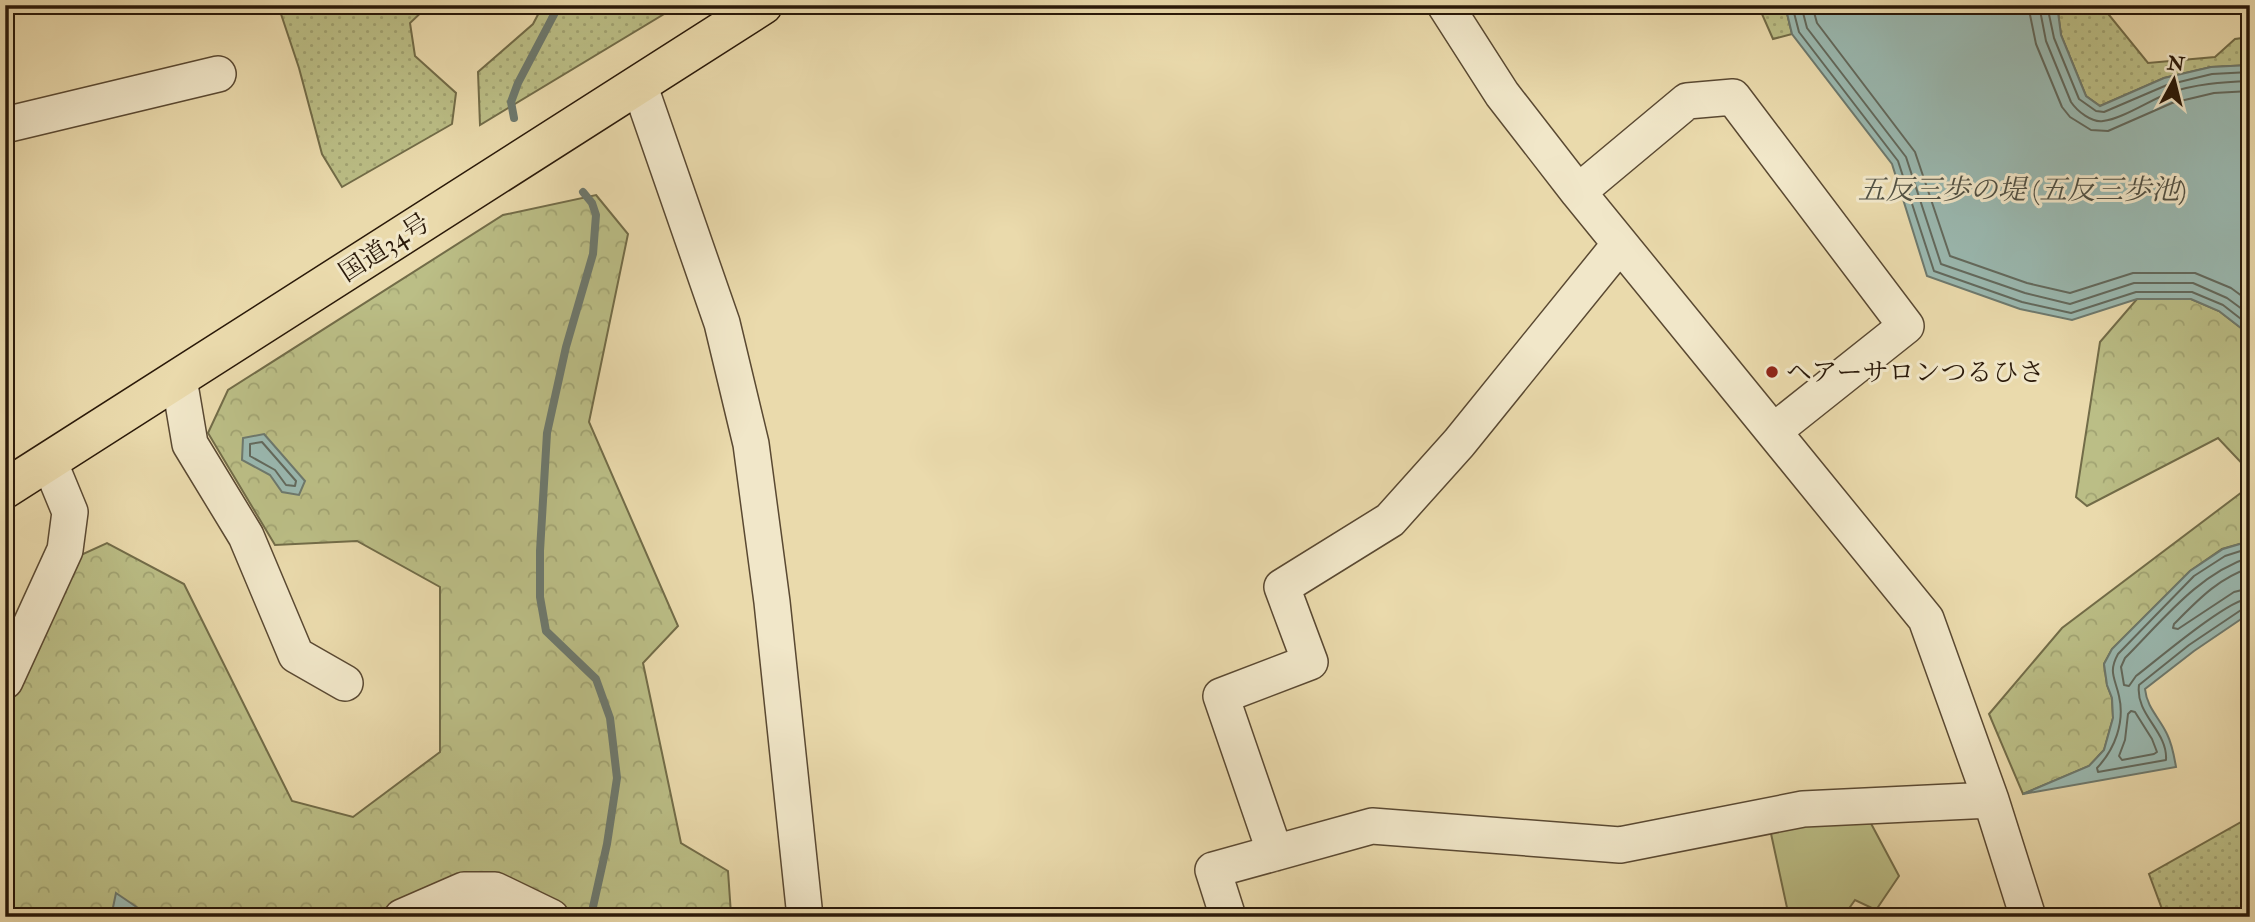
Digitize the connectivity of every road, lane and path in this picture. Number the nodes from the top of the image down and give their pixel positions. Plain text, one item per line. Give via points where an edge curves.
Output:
1 (763, 5) edge
2 (1445, 5) edge
3 (218, 74) dead end
4 (639, 84) junction
5 (5, 125) edge
6 (1578, 192) junction
7 (1620, 244) junction
8 (178, 379) junction
9 (1774, 431) junction
10 (49, 461) junction
11 (8, 484) edge
12 (5, 681) edge
13 (345, 683) dead end
14 (1991, 800) junction
15 (1275, 853) junction
16 (802, 916) edge
17 (402, 917) edge
18 (551, 917) edge
19 (1228, 917) edge
20 (2028, 917) edge

1 - 4 highway, 国道34号
2 - 6 street via 1502,94
3 - 5 street
4 - 8 highway, 国道34号
4 - 16 street via 722,323 751,444 772,601
6 - 7 street
6 - 9 street via 1686,101 1732,97 1906,326
7 - 9 street
7 - 15 street via 1459,443 1390,520 1282,587 1310,662 1222,696
8 - 10 highway, 国道34号
8 - 13 street via 190,444 246,536 296,655
9 - 14 street via 1926,619
10 - 11 highway, 国道34号
10 - 12 street via 70,512 65,550
14 - 15 street via 1803,809 1620,845 1372,826
14 - 20 street
15 - 19 street via 1213,870
17 - 18 street via 464,890 495,890

